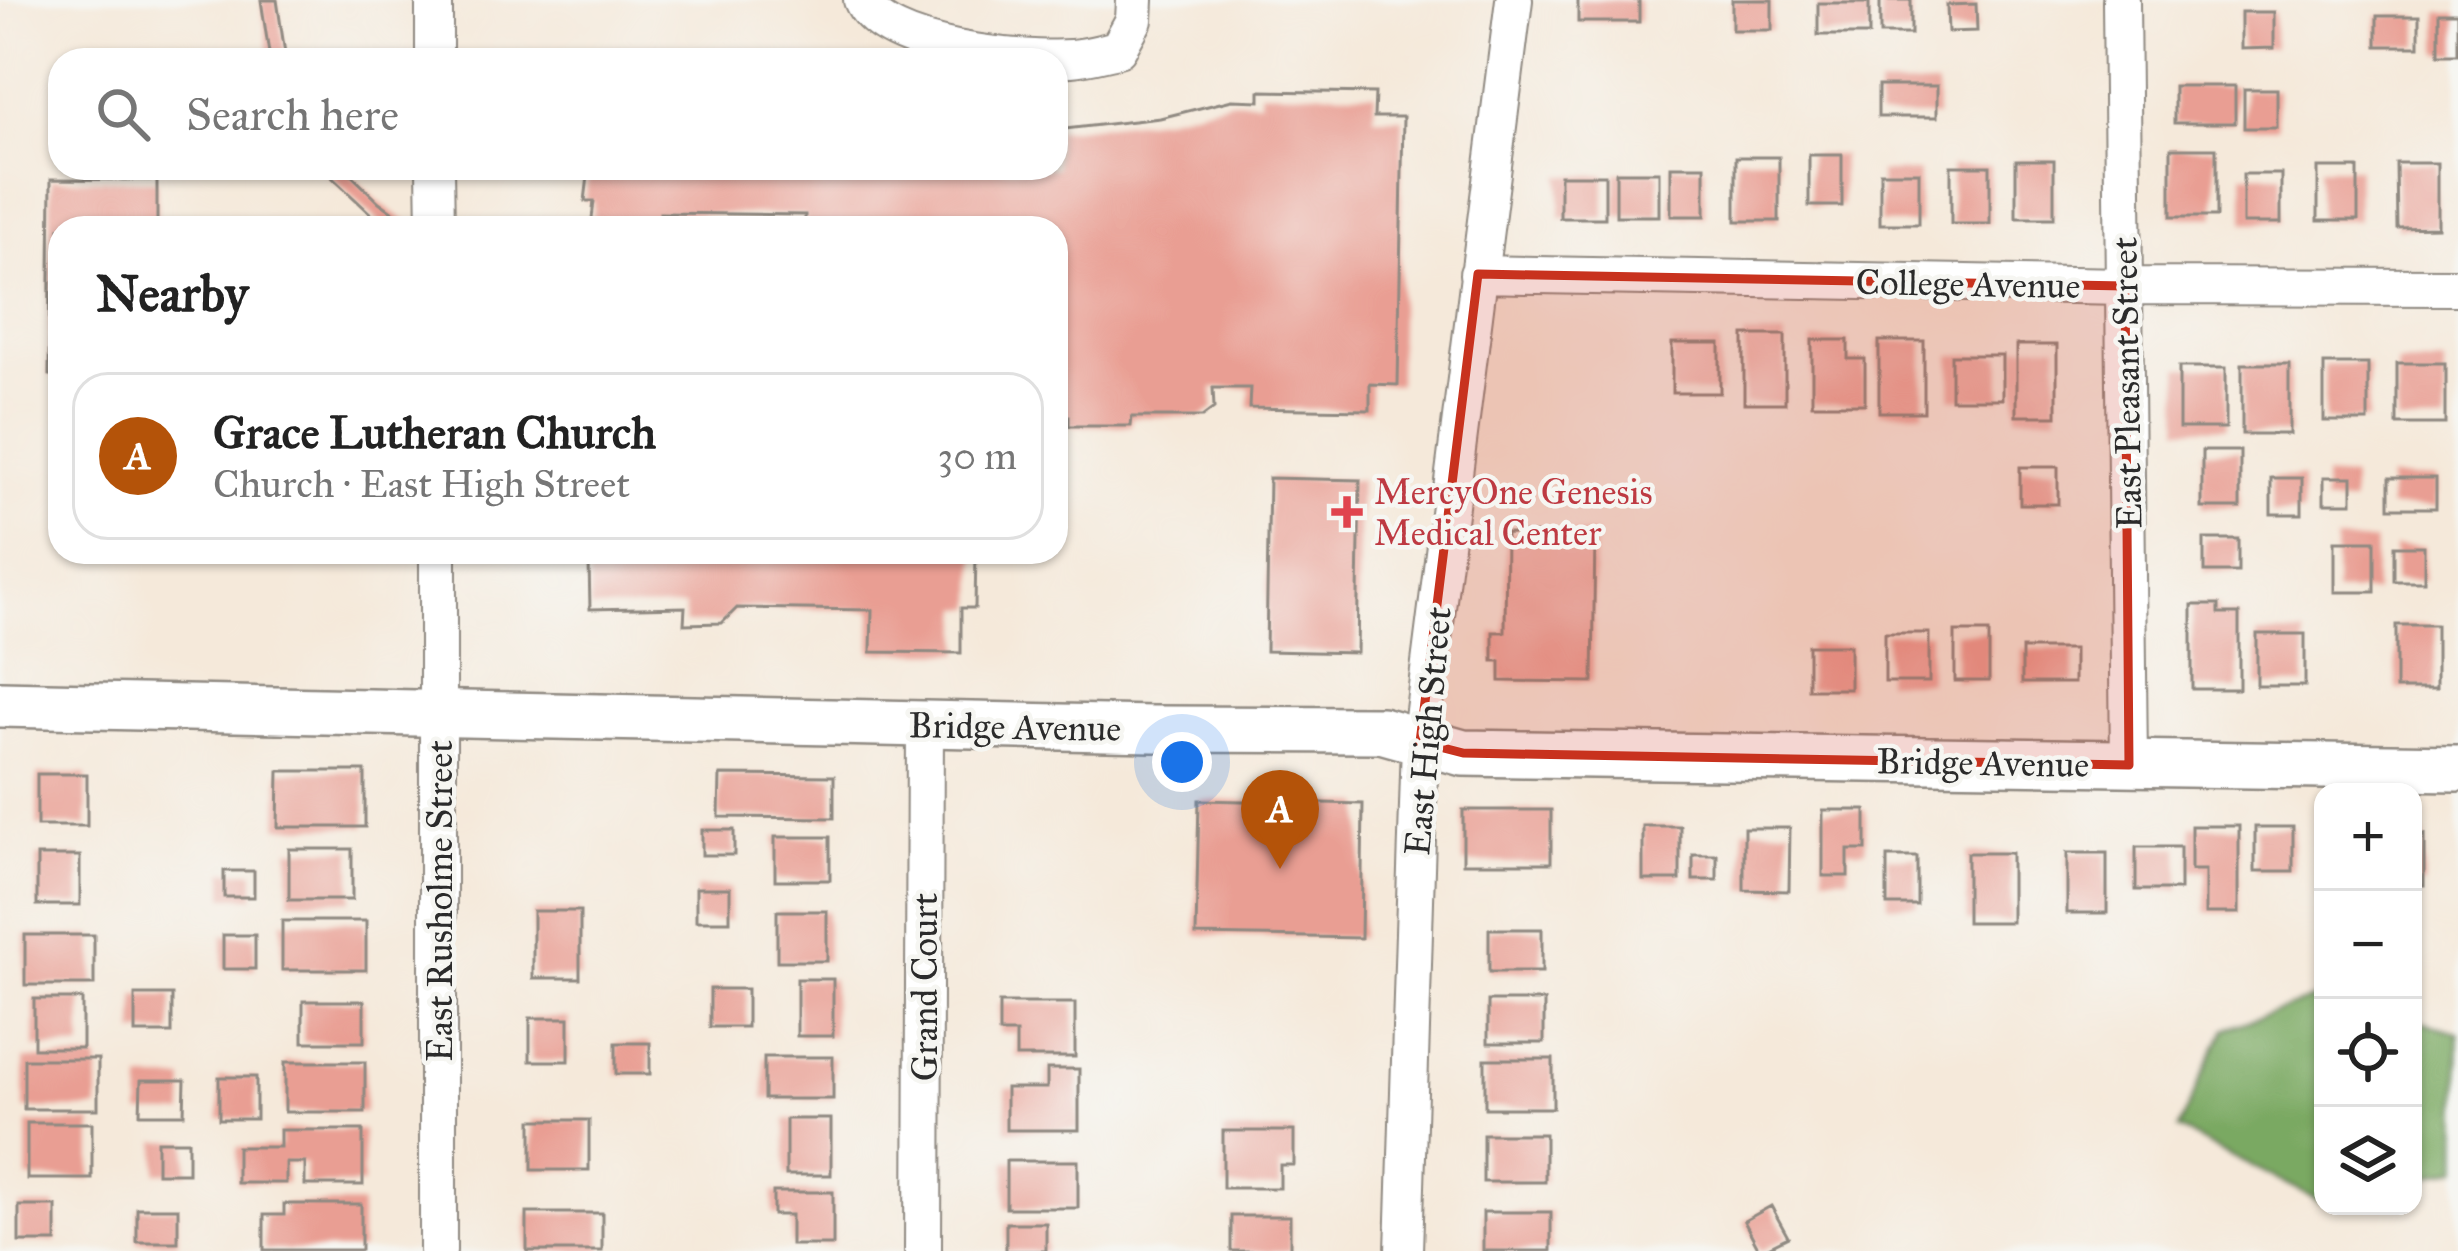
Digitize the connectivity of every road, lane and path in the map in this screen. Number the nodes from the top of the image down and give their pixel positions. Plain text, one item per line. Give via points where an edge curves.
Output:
1 (434, 0) edge
2 (862, 0) edge
3 (1135, 0) edge
4 (1514, 0) edge
5 (2120, 0) edge
6 (434, 48) edge
7 (948, 48) edge
8 (1068, 58) edge
9 (435, 180) edge
10 (436, 216) edge
11 (1478, 274) junction
12 (2125, 286) junction
13 (2458, 287) edge
14 (438, 564) edge
15 (0, 704) edge
16 (439, 711) junction
17 (925, 723) junction
18 (1420, 742) junction
19 (2129, 765) junction
20 (2458, 769) edge
21 (438, 1251) edge
22 (923, 1251) edge
23 (1404, 1251) edge

1 - 6 street
2 - 7 street via 907,38
3 - 8 street via 1118,49
4 - 11 street, East High Street
5 - 12 street, East Pleasant Street
9 - 10 street
11 - 12 street, College Avenue
11 - 18 street, East High Street
12 - 13 street, College Avenue
12 - 19 street, East Pleasant Street
14 - 16 street, East Rusholme Street
15 - 16 street, Bridge Avenue
16 - 17 street, Bridge Avenue
16 - 21 street, East Rusholme Street
17 - 18 street, Bridge Avenue via 1381,730
17 - 22 street, Grand Court
18 - 19 street, Bridge Avenue via 1462,753
18 - 23 street, East High Street
19 - 20 street, Bridge Avenue

